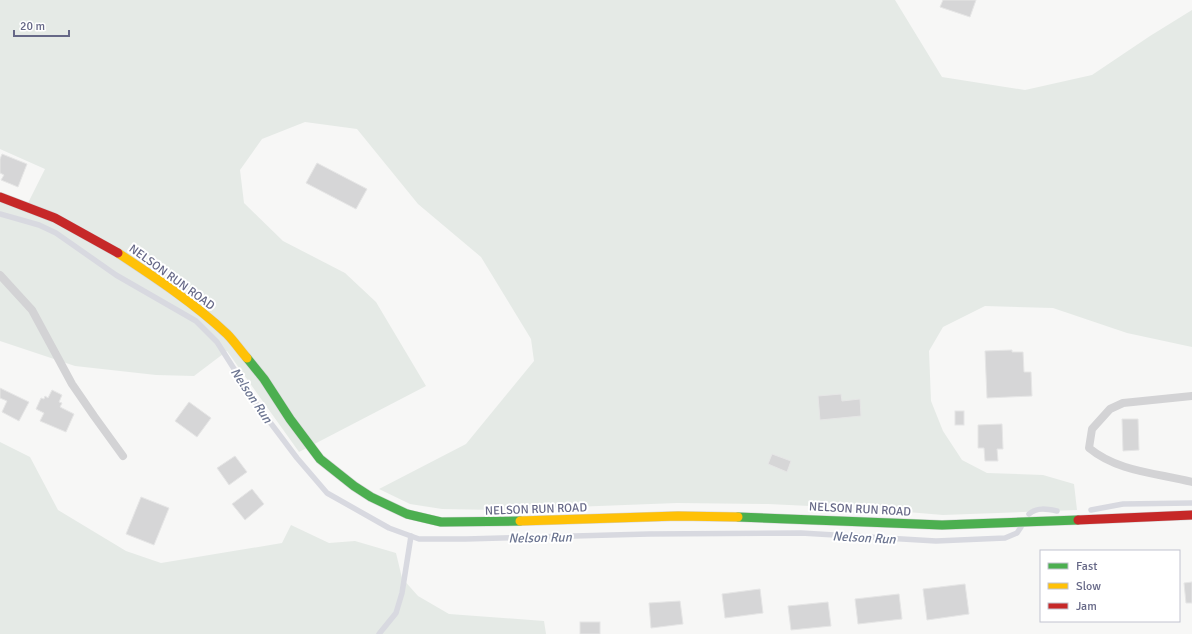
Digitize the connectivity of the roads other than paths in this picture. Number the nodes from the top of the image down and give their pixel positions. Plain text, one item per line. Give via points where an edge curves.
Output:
1 (0, 197) edge
2 (0, 275) edge
3 (1192, 396) edge
4 (123, 456) dead end
5 (1192, 482) edge
6 (1192, 515) edge

1 - 6 street, NELSON RUN ROAD via 55,218 109,248 154,276 193,305 228,335 264,379 320,459 371,497 407,514 441,522 678,516 770,517 942,525
2 - 4 lane via 32,310 72,384
3 - 5 lane via 1123,403 1110,409 1092,429 1089,448 1100,456 1131,469

